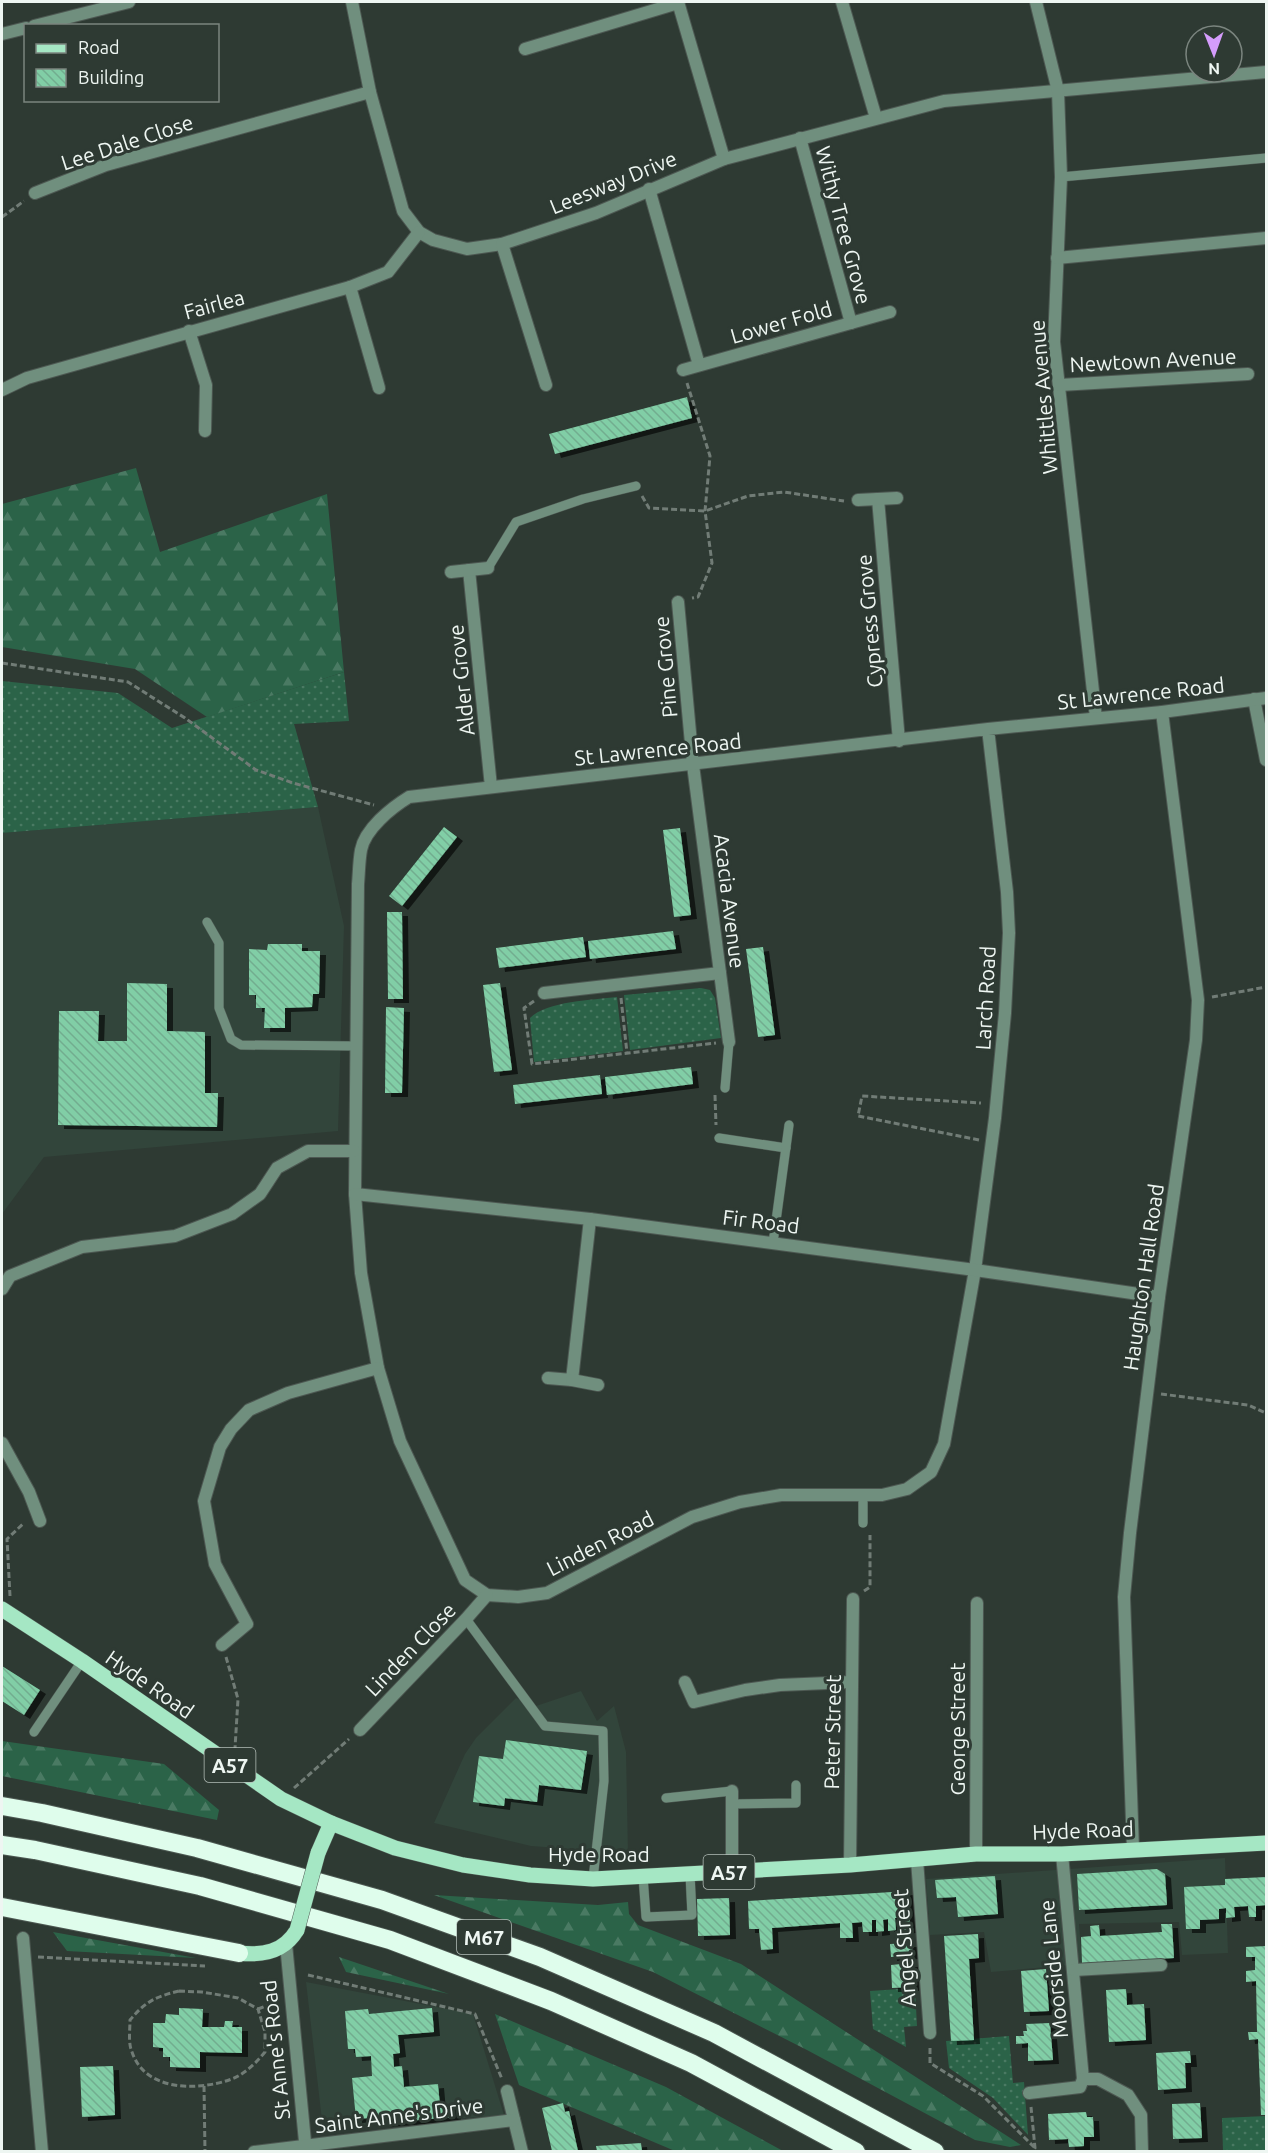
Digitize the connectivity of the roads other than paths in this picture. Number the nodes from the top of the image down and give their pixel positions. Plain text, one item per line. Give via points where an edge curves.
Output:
1 (129, 2) edge
2 (352, 2) edge
3 (678, 2) edge
4 (842, 2) edge
5 (1036, 2) edge
6 (97, 5) edge
7 (40, 24) edge
8 (24, 28) edge
9 (2, 34) edge
10 (525, 49) dead end
11 (1266, 72) edge
12 (1058, 91) junction
13 (370, 92) junction
14 (876, 118) junction
15 (800, 138) junction
16 (1266, 158) edge
17 (724, 159) junction
18 (1061, 177) junction
19 (649, 189) junction
20 (36, 193) road end
21 (419, 232) junction
22 (1266, 238) edge
23 (502, 244) junction
24 (1057, 258) junction
25 (350, 287) junction
26 (890, 312) dead end
27 (851, 323) junction
28 (189, 331) junction
29 (699, 365) junction
30 (683, 370) road end
31 (1248, 374) dead end
32 (546, 385) dead end
33 (1060, 385) junction
34 (379, 388) dead end
35 (2, 390) edge
36 (205, 431) dead end
37 (636, 486) road end
38 (897, 498) dead end
39 (878, 499) junction
40 (858, 500) road end
41 (488, 568) joint
42 (469, 570) junction
43 (451, 572) dead end
44 (678, 602) road end
45 (1260, 698) edge
46 (1162, 712) junction
47 (1096, 718) junction
48 (988, 729) junction
49 (899, 741) junction
50 (1266, 760) edge
51 (693, 765) junction
52 (491, 787) junction
53 (207, 922) dead end
54 (720, 973) junction
55 (544, 993) road end
56 (729, 1042) joint
57 (357, 1046) junction
58 (725, 1088) road end
59 (789, 1125) dead end
60 (719, 1138) road end
61 (786, 1148) junction
62 (354, 1151) junction
63 (356, 1194) junction
64 (590, 1219) junction
65 (773, 1243) junction
66 (975, 1270) junction
67 (2, 1288) edge
68 (1159, 1297) junction
69 (378, 1368) junction
70 (548, 1378) dead end
71 (572, 1380) junction
72 (598, 1385) dead end
73 (2, 1443) edge
74 (863, 1495) junction
75 (39, 1517) road end
76 (863, 1523) road end
77 (487, 1594) junction
78 (853, 1599) road end
79 (977, 1603) dead end
80 (6, 1612) edge
81 (466, 1619) junction
82 (222, 1645) road end
83 (82, 1661) junction
84 (685, 1682) dead end
85 (852, 1682) junction
86 (360, 1730) road end
87 (34, 1732) dead end
88 (796, 1785) dead end
89 (732, 1791) joint
90 (666, 1798) dead end
91 (732, 1804) junction
92 (2, 1806) edge
93 (331, 1823) junction
94 (1266, 1843) edge
95 (2, 1845) edge
96 (1133, 1849) junction
97 (976, 1854) junction
98 (1062, 1854) junction
99 (917, 1860) junction
100 (850, 1865) junction
101 (732, 1872) junction
102 (690, 1874) junction
103 (643, 1876) junction
104 (593, 1879) junction
105 (2, 1907) edge
106 (23, 1938) dead end
107 (286, 1944) junction
108 (239, 1953) joint
109 (1161, 1965) dead end
110 (1074, 1970) junction
111 (930, 2033) road end
112 (1083, 2079) junction
113 (507, 2091) road end
114 (1029, 2093) road end
115 (514, 2120) junction
116 (306, 2149) edge
117 (42, 2151) edge
118 (254, 2151) edge
119 (522, 2151) edge
120 (856, 2151) edge
121 (935, 2151) edge
122 (1142, 2151) edge

1 - 6 street
2 - 13 street
3 - 10 street
3 - 17 street
4 - 14 street
5 - 12 street, Whittles Avenue
6 - 7 street
8 - 9 street
11 - 12 street, Leesway Drive
12 - 14 street, Leesway Drive via 944,101
12 - 18 street, Whittles Avenue
13 - 20 street, Lee Dale Close via 106,165
13 - 21 street via 403,211
14 - 15 street, Leesway Drive
15 - 17 street, Leesway Drive
15 - 27 street, Withy Tree Grove
16 - 18 lane
17 - 19 street, Leesway Drive
18 - 24 street, Whittles Avenue
19 - 23 street, Leesway Drive via 596,213
19 - 29 street
21 - 23 street, Leesway Drive via 467,249
21 - 25 street, Fairlea via 388,272
22 - 24 street
23 - 32 street
24 - 33 street, Whittles Avenue via 1054,342
25 - 28 street, Fairlea
25 - 34 street
26 - 27 street, Lower Fold
27 - 29 street, Lower Fold
28 - 35 street, Fairlea via 27,378
28 - 36 street via 206,385
29 - 30 street, Lower Fold
31 - 33 street, Newtown Avenue
33 - 47 street, Whittles Avenue
37 - 41 lane via 516,522
38 - 39 street
39 - 40 street
39 - 49 street, Cypress Grove
41 - 42 street
42 - 43 street
42 - 52 street, Alder Grove
44 - 51 street, Pine Grove
45 - 46 street, St Lawrence Road
45 - 50 street
46 - 47 street, St Lawrence Road
46 - 68 street, Haughton Hall Road via 1198,1000 1196,1040
47 - 48 street, St Lawrence Road
48 - 49 street, St Lawrence Road
48 - 66 street, Larch Road via 1009,933 997,1104
49 - 51 street, St Lawrence Road
51 - 52 street, St Lawrence Road
51 - 54 street, Acacia Avenue
52 - 57 street, St Lawrence Road via 409,797 390,809 361,848
53 - 57 lane via 219,943 219,1008 231,1040 241,1045
54 - 55 street
54 - 56 street, Acacia Avenue
56 - 58 lane
57 - 62 street, St Lawrence Road
59 - 61 lane
60 - 61 lane
61 - 65 lane
62 - 63 street
62 - 67 street via 308,1152 277,1168 260,1194 232,1214 175,1236 82,1246 10,1276
63 - 64 street, Fir Road
63 - 69 street via 360,1273
64 - 65 street, Fir Road
64 - 71 street
65 - 66 street, Fir Road
66 - 68 street, Fir Road
66 - 74 street, Linden Road via 944,1444 931,1472 907,1489
68 - 96 street, Haughton Hall Road via 1124,1597
69 - 77 street via 400,1441 441,1531 465,1580
69 - 82 street via 288,1393 249,1410 220,1448 204,1501 215,1564 247,1624
70 - 71 street
71 - 72 street
73 - 75 street
74 - 76 lane
74 - 77 street, Linden Road via 781,1495 740,1502 692,1517 547,1593 518,1597
77 - 81 street, Linden Close
78 - 85 street, Peter Street
79 - 97 street, George Street
80 - 83 main road, Hyde Road / A57
81 - 86 street, Linden Close
81 - 104 lane via 545,1725 603,1731 604,1781
83 - 87 lane
83 - 93 main road, Hyde Road / A57 via 281,1799
84 - 85 street via 694,1702 780,1685
85 - 100 street, Peter Street
88 - 91 lane via 796,1803
89 - 90 lane
89 - 91 street
91 - 101 street
92 - 121 highway, M67 via 230,1857 382,1900 540,1957 714,2032
93 - 104 main road, Hyde Road / A57 via 395,1848 463,1865
93 - 107 main road, bridge via 318,1853 297,1930
94 - 96 main road, Hyde Road / A57
95 - 120 highway, M67 via 200,1886 390,1940 552,2001 691,2063
96 - 98 main road, Hyde Road / A57
97 - 98 main road, Hyde Road / A57
97 - 99 main road, Hyde Road / A57
98 - 110 street, Moorside Lane
99 - 100 main road, Hyde Road / A57
99 - 111 street, Angel Street
100 - 101 main road, Hyde Road / A57
101 - 102 main road, Hyde Road / A57
102 - 103 main road, Hyde Road / A57
102 - 103 lane via 692,1915 646,1917
103 - 104 main road, Hyde Road / A57
105 - 108 highway
106 - 117 street
107 - 108 main road, St Anne's Road via 265,1954
107 - 116 street, St Anne's Road
109 - 110 street
110 - 112 street, Moorside Lane
112 - 114 street via 1080,2087
112 - 122 street via 1098,2079 1128,2095 1141,2115
113 - 115 street
115 - 116 street, Saint Anne's Drive
115 - 119 street
116 - 118 street, Saint Anne's Drive

